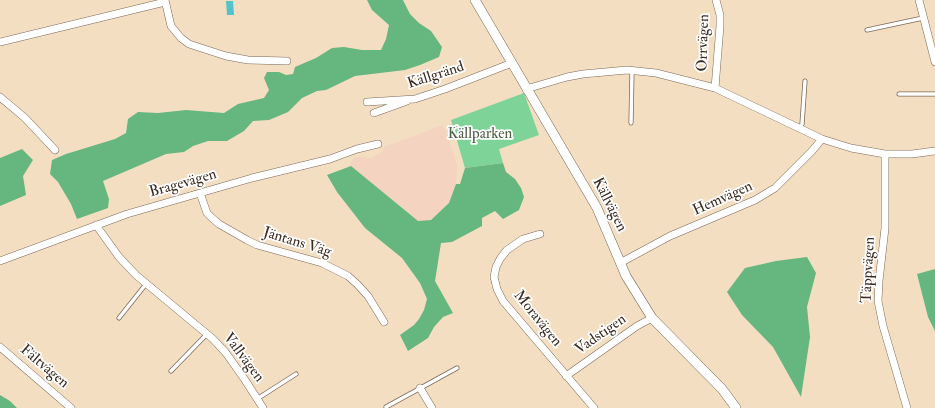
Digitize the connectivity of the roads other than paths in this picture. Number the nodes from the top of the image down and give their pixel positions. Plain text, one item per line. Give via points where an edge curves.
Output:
1 (475, 0) edge
2 (716, 0) edge
3 (919, 0) edge
4 (165, 1) edge
5 (923, 18) junction
6 (867, 30) dead end
7 (0, 42) edge
8 (933, 45) edge
9 (287, 61) dead end
10 (935, 62) edge
11 (512, 63) junction
12 (632, 71) junction
13 (806, 81) dead end
14 (715, 88) junction
15 (526, 89) junction
16 (900, 94) dead end
17 (935, 94) edge
18 (0, 97) edge
19 (414, 99) junction
20 (366, 102) dead end
21 (374, 114) dead end
22 (631, 123) dead end
23 (800, 128) junction
24 (822, 139) junction
25 (378, 144) dead end
26 (55, 150) dead end
27 (935, 151) edge
28 (885, 154) junction
29 (200, 193) junction
30 (96, 225) junction
31 (540, 234) dead end
32 (0, 261) edge
33 (620, 263) junction
34 (146, 284) junction
35 (119, 318) dead end
36 (652, 318) junction
37 (384, 322) dead end
38 (208, 334) junction
39 (0, 347) edge
40 (458, 368) dead end
41 (171, 371) dead end
42 (296, 374) dead end
43 (566, 376) junction
44 (420, 388) junction
45 (257, 399) junction
46 (386, 407) edge
47 (71, 408) edge
48 (263, 408) edge
49 (432, 408) edge
50 (594, 408) edge
51 (736, 408) edge
52 (908, 408) edge

1 - 11 street, Källvägen
2 - 14 street, Orrvägen via 720,26
3 - 5 street
4 - 7 street
4 - 9 street via 171,26 190,44 248,60
5 - 6 lane
5 - 8 street
8 - 10 street
11 - 15 street, Källvägen
11 - 19 street, Källgränd
12 - 14 street via 656,72
12 - 15 street via 583,74
12 - 22 lane
13 - 23 lane
14 - 23 street
15 - 33 street, Källvägen via 597,208
16 - 17 lane
18 - 26 street via 25,118
19 - 20 street, Källgränd
19 - 21 street
23 - 24 street
24 - 28 street via 851,148
24 - 33 street, Hemvägen via 776,188 755,200 670,236
25 - 29 street, Bragevägen
27 - 28 street
28 - 52 street, Täppvägen via 885,228 878,301
29 - 30 street, Bragevägen
29 - 37 street, Jäntans Väg via 204,206 212,218 246,240 322,263 348,276 368,296
30 - 32 street, Bragevägen
30 - 34 street, Vallvägen via 119,257
31 - 43 street, Moravägen via 523,239 507,250 496,267 494,278 503,301
33 - 36 street, Källvägen
34 - 35 lane
34 - 38 street, Vallvägen
36 - 43 street, Vadstigen
36 - 51 street, Källvägen via 722,389
38 - 41 lane, Vallvägen
38 - 45 street, Vallvägen via 226,353
39 - 47 street, Fältvägen
40 - 44 lane
42 - 45 lane, Vallvägen
43 - 50 street, Moravägen
44 - 46 lane
44 - 49 street
45 - 48 street, Vallvägen

